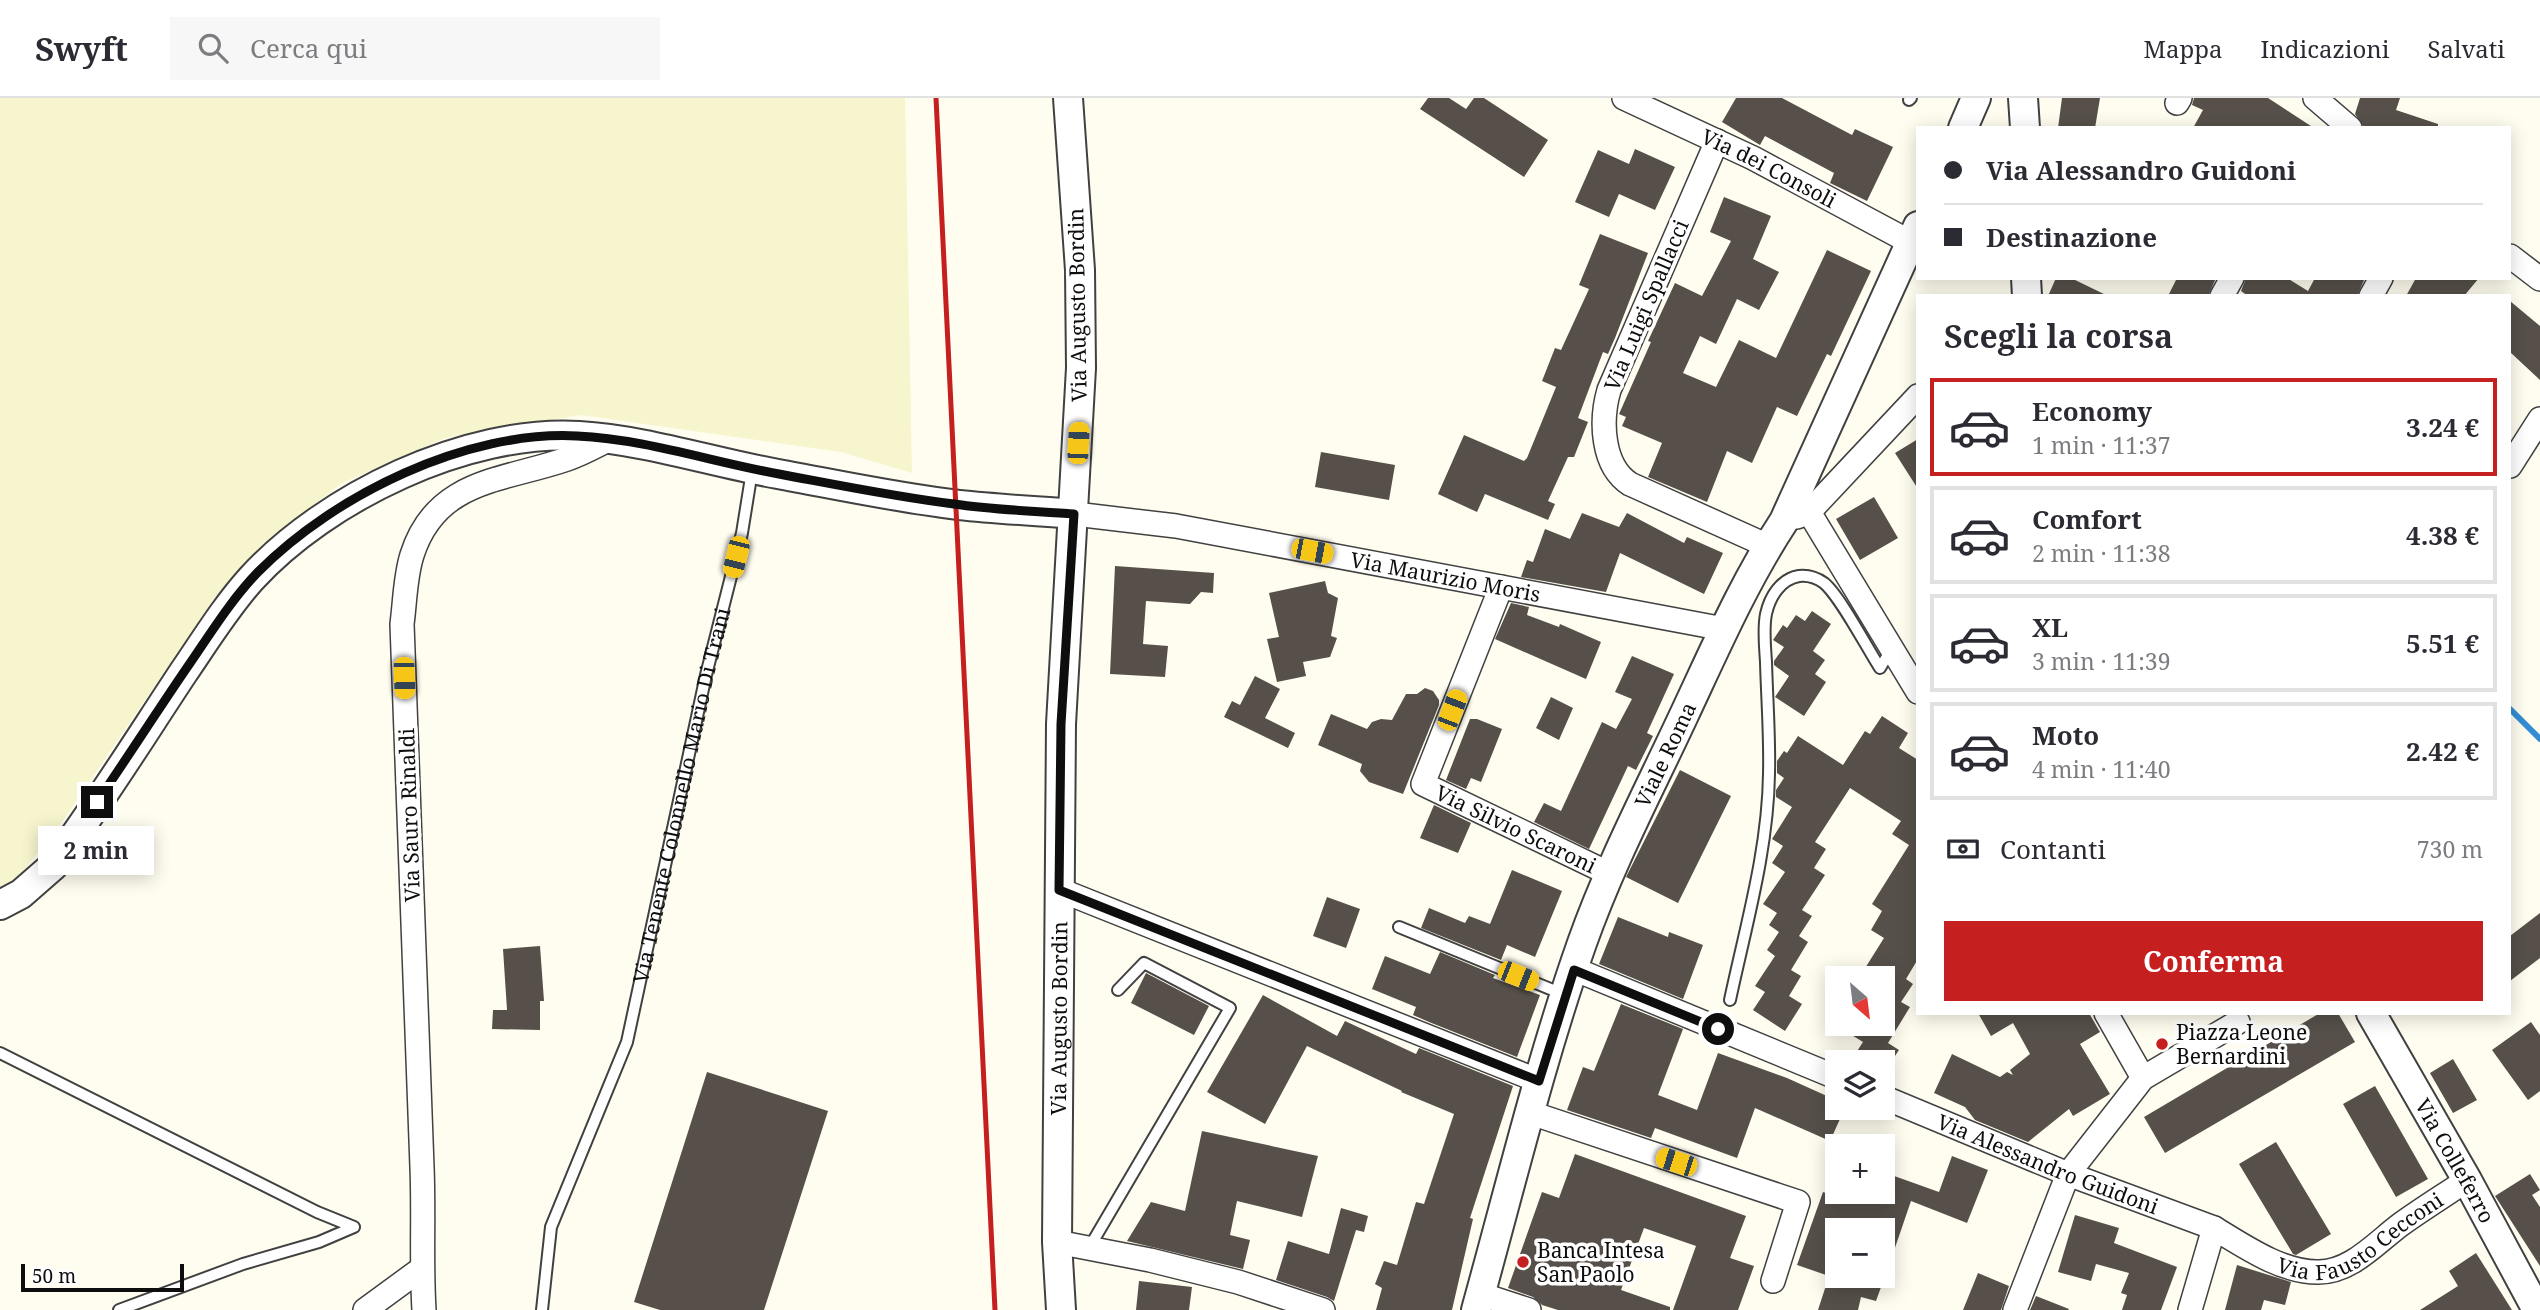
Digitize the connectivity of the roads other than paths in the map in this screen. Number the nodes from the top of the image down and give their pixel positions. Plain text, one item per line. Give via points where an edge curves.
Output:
1 (1068, 98) edge
2 (1624, 98) edge
3 (1976, 98) edge
4 (2024, 98) edge
5 (2322, 112) edge
6 (1964, 126) edge
7 (2025, 126) edge
8 (2346, 126) edge
9 (1717, 141) junction
10 (1914, 234) edge
11 (2511, 257) edge
12 (2540, 279) edge
13 (1916, 398) edge
14 (2540, 419) edge
15 (610, 439) junction
16 (2511, 464) edge
17 (753, 469) junction
18 (1074, 514) junction
19 (1796, 517) junction
20 (1768, 546) junction
21 (1501, 587) junction
22 (1724, 629) junction
23 (1892, 648) junction
24 (1916, 688) edge
25 (1610, 874) junction
26 (1059, 890) junction
27 (0, 905) edge
28 (1399, 927) dead end
29 (1570, 982) junction
30 (1118, 990) dead end
31 (1730, 1000) dead end
32 (2107, 1015) edge
33 (2372, 1015) edge
34 (2238, 1021) dead end
35 (0, 1053) edge
36 (1825, 1074) edge
37 (2143, 1078) junction
38 (1539, 1081) junction
39 (1895, 1102) edge
40 (1531, 1113) junction
41 (2068, 1174) junction
42 (2467, 1180) junction
43 (2214, 1228) junction
44 (1057, 1242) junction
45 (1089, 1248) junction
46 (421, 1269) junction
47 (1773, 1281) dead end
48 (1478, 1302) edge
49 (119, 1310) edge
50 (365, 1310) edge
51 (424, 1310) edge
52 (542, 1310) edge
53 (1061, 1310) edge
54 (1323, 1310) edge
55 (1529, 1310) edge
56 (2015, 1310) edge
57 (2190, 1310) edge
58 (2537, 1310) edge

1 - 18 street, Via Augusto Bordin via 1081,306
2 - 9 street, Via dei Consoli
3 - 6 street
4 - 7 street
5 - 8 street
9 - 10 street, Via dei Consoli
9 - 20 street, Via Luigi Spallacci via 1612,382 1605,408 1608,455 1615,472 1630,484
10 - 19 street, Viale Roma
11 - 12 street
13 - 19 street
14 - 16 street
15 - 17 street
15 - 27 street via 534,438 438,459 382,483 285,547 231,603 53,866 21,894
15 - 46 street, Via Sauro Rinaldi via 456,496 430,517 412,555 402,624 424,1232
17 - 18 street, Via Maurizio Moris via 957,505
17 - 52 lane, Via Tenente Colonnello Mario Di Trani via 627,1042 551,1227
18 - 21 street, Via Maurizio Moris via 1176,526
18 - 26 street, Via Augusto Bordin via 1061,724
19 - 20 street, Viale Roma
19 - 23 street
20 - 22 street, Viale Roma
21 - 22 street, Via Maurizio Moris
21 - 25 street, Via Silvio Scaroni via 1423,784
22 - 25 street, Viale Roma
23 - 24 street
23 - 31 lane via 1880,668 1835,597 1815,577 1787,580 1770,602 1765,628 1767,813
25 - 29 street, Viale Roma
26 - 38 street
26 - 44 street, Via Augusto Bordin
28 - 29 lane
29 - 36 street
29 - 38 street, Viale Roma
30 - 45 lane via 1144,962 1230,1008
32 - 37 street
33 - 42 street, Via Colleferro
34 - 37 street
35 - 49 lane via 354,1227
37 - 41 street
38 - 40 street, Viale Roma
39 - 41 street, Via Alessandro Guidoni
40 - 47 street via 1798,1202
40 - 48 street, Viale Roma
41 - 43 street, Via Alessandro Guidoni
41 - 56 street
42 - 43 street, Via Fausto Cecconi via 2367,1252 2326,1272 2283,1264
42 - 58 street, Via Colleferro
43 - 57 street
44 - 45 street
44 - 53 street, Via Augusto Bordin
45 - 54 street via 1238,1282
46 - 50 street
46 - 51 street, Via Sauro Rinaldi
48 - 55 street

